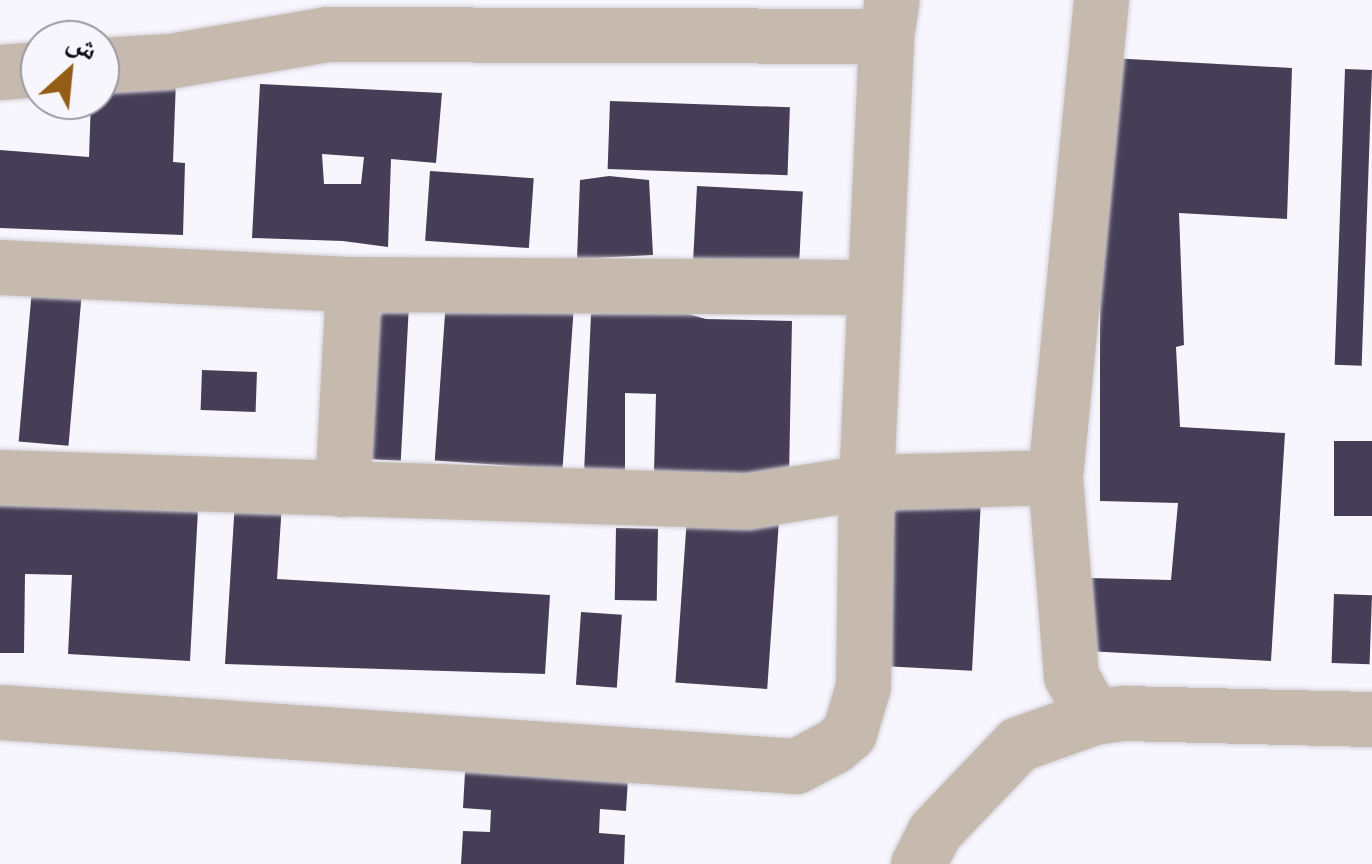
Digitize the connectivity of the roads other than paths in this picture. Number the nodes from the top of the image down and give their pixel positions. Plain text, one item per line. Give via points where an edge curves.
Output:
1 (1101, 0) edge
2 (889, 18) edge
3 (120, 64) edge
4 (0, 267) edge
5 (353, 284) junction
6 (874, 287) junction
7 (0, 477) edge
8 (1055, 477) junction
9 (866, 482) junction
10 (342, 489) junction
11 (0, 712) edge
12 (1094, 718) junction
13 (1372, 719) edge
14 (918, 864) edge

1 - 8 street
2 - 3 street via 327,34
2 - 6 street
4 - 5 street
5 - 6 street
5 - 10 street
6 - 9 street
7 - 10 street
8 - 9 street
8 - 12 street via 1072,676
9 - 10 street via 747,501
9 - 11 street via 859,711 834,746 796,766
12 - 13 street via 1124,713
12 - 14 street via 1018,744 934,832

